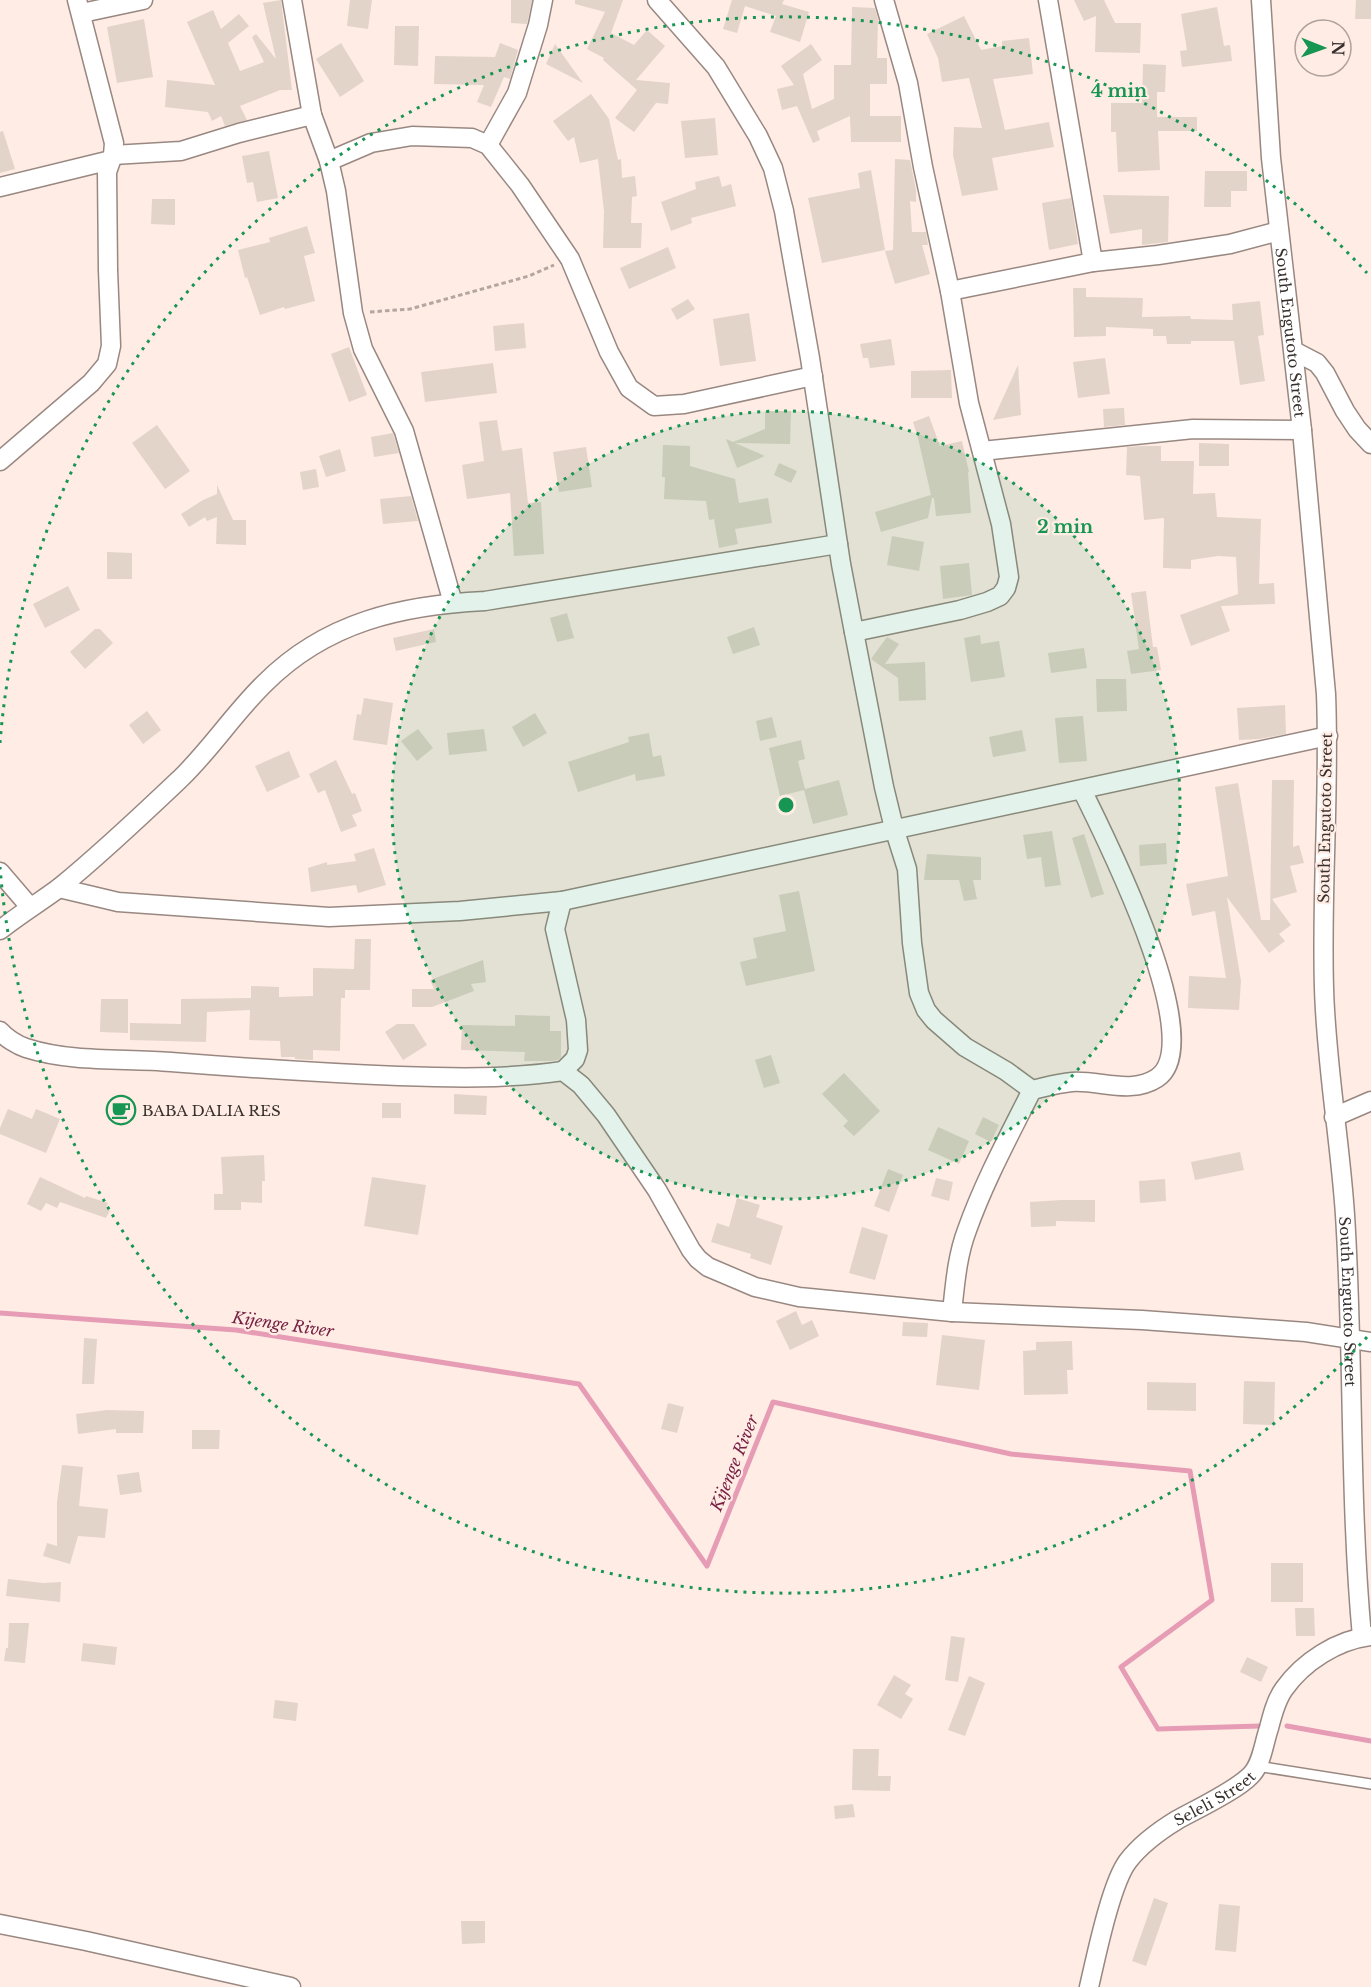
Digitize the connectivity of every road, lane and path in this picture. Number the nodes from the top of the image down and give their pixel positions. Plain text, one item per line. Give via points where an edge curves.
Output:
1 (143, 0) edge
2 (292, 0) edge
3 (543, 0) edge
4 (884, 0) edge
5 (1048, 0) edge
6 (1261, 0) edge
7 (655, 1) edge
8 (79, 6) edge
9 (312, 115) junction
10 (488, 144) junction
11 (112, 158) junction
12 (329, 161) junction
13 (0, 188) edge
14 (1279, 231) junction
15 (570, 259) junction
16 (1093, 262) junction
17 (950, 291) junction
18 (353, 313) junction
19 (1294, 351) junction
20 (813, 376) junction
21 (1302, 430) junction
22 (1371, 444) edge
23 (982, 451) junction
24 (0, 461) edge
25 (838, 544) junction
26 (453, 603) junction
27 (854, 632) junction
28 (1328, 736) junction
29 (1082, 790) junction
30 (894, 828) junction
31 (0, 872) edge
32 (59, 888) junction
33 (562, 901) junction
34 (30, 908) junction
35 (0, 930) edge
36 (0, 1031) edge
37 (563, 1071) junction
38 (1032, 1090) junction
39 (1371, 1101) edge
40 (1334, 1117) junction
41 (952, 1312) junction
42 (1349, 1338) junction
43 (1371, 1342) edge
44 (1366, 1636) edge
45 (1257, 1766) junction
46 (1371, 1784) edge
47 (0, 1924) edge
48 (291, 1987) edge
49 (1089, 1987) edge

1 - 8 street
2 - 9 street
3 - 10 street via 517,93
4 - 17 street via 908,82 922,167
5 - 16 street
6 - 14 street, South Engutoto Street
7 - 20 street via 716,68 737,98 773,168
8 - 11 street via 114,143
9 - 11 street via 181,151
9 - 12 street
10 - 12 street via 472,138 412,136 371,143
10 - 15 street
11 - 13 street
11 - 24 street via 106,176 111,346 107,364 91,383
12 - 18 street
14 - 16 street via 1230,244
14 - 19 street, South Engutoto Street
15 - 18 path via 529,276 410,309
15 - 20 street via 609,352 629,388 654,406 684,404
16 - 17 street
17 - 23 street via 969,403
18 - 26 street via 363,349 404,431
19 - 21 street, South Engutoto Street
19 - 22 street via 1317,363 1345,411
20 - 25 street
21 - 23 street via 1193,429
21 - 28 street, South Engutoto Street
23 - 27 street via 1006,554 1006,588 1000,596 960,610
25 - 26 street via 496,600
25 - 27 street
26 - 32 street via 399,610 365,620 294,657 265,683 183,776
27 - 30 street
28 - 29 street
28 - 40 street, South Engutoto Street via 1324,990
29 - 30 street
29 - 38 street via 1127,884 1162,980 1172,1049 1168,1066 1157,1078 1135,1086 1070,1082
30 - 33 street
30 - 38 street via 907,869 917,987 926,1010 965,1047
31 - 34 street
32 - 33 street via 117,902 329,917
32 - 34 street
33 - 37 street via 555,930 576,1020 578,1050
34 - 35 street
36 - 37 street via 24,1047 99,1059 414,1076 505,1078
37 - 41 street via 581,1085 606,1115 657,1190 691,1250 708,1267 755,1287 799,1297
38 - 41 street via 966,1230
39 - 40 street
40 - 42 street, South Engutoto Street via 1345,1214
41 - 42 street via 1142,1320
42 - 43 street
42 - 44 street, South Engutoto Street via 1355,1563
44 - 45 street, Seleli Street via 1325,1652 1306,1665 1283,1690
45 - 46 lane
45 - 49 street, Seleli Street via 1240,1784 1149,1839 1127,1862 1112,1899
47 - 48 street

